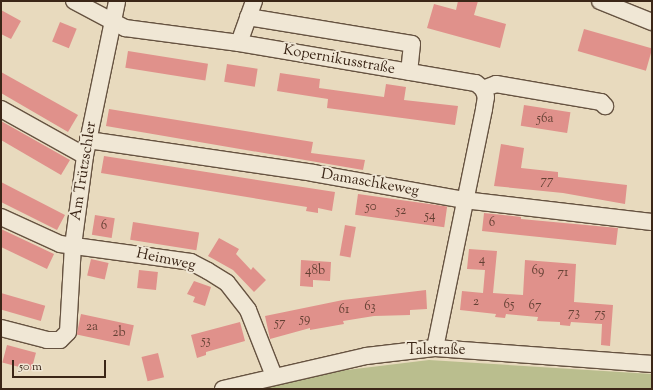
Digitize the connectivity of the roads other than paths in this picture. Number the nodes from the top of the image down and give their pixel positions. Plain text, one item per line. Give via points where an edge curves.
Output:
1 (74, 1) edge
2 (117, 1) edge
3 (254, 1) edge
4 (600, 1) edge
5 (248, 17) junction
6 (112, 21) junction
7 (652, 22) edge
8 (239, 43) junction
9 (409, 72) junction
10 (483, 88) junction
11 (605, 106) dead end
12 (1, 110) edge
13 (86, 148) junction
14 (464, 200) junction
15 (1, 216) edge
16 (652, 222) edge
17 (73, 246) junction
18 (1, 328) edge
19 (435, 348) junction
20 (652, 364) edge
21 (274, 376) junction
22 (223, 389) edge

1 - 6 street, Kopernikusstraße
2 - 6 street, Am Trützschler
3 - 5 street
4 - 7 street
5 - 8 street
5 - 9 street via 412,44
6 - 8 street, Kopernikusstraße via 125,28
6 - 13 street, Am Trützschler
8 - 9 street, Kopernikusstraße
9 - 10 street, Kopernikusstraße via 476,83
10 - 11 street, Kopernikusstraße via 496,84 601,102
10 - 14 street via 486,97 484,109
12 - 13 street, Damaschkeweg
13 - 14 street, Damaschkeweg via 313,173
13 - 17 street, Am Trützschler
14 - 16 street, Damaschkeweg
14 - 19 street
15 - 17 street, Heimweg via 60,244
17 - 18 street, Am Trützschler via 68,332 60,340 47,340
17 - 21 street, Heimweg via 191,262 227,283 248,310
19 - 20 street, Talstraße
19 - 21 street, Talstraße via 366,356
21 - 22 street, Talstraße

